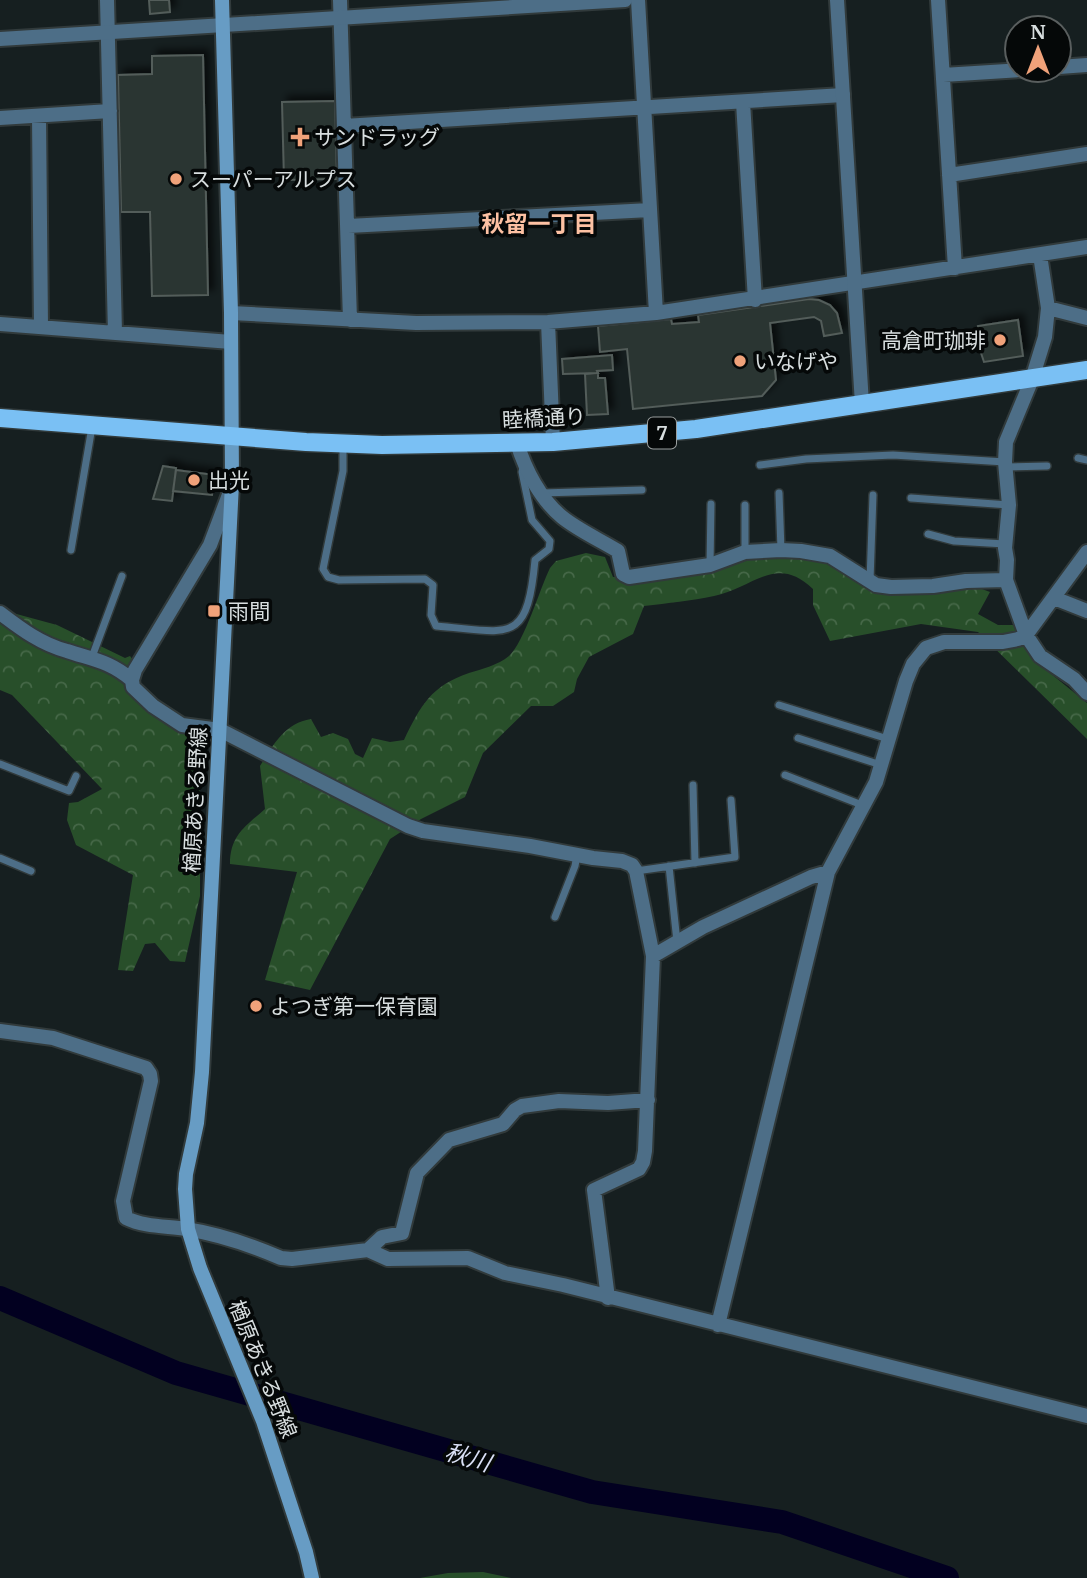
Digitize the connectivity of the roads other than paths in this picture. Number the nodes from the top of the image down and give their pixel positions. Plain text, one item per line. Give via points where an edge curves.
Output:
1 (107, 0) edge
2 (222, 0) edge
3 (340, 0) edge
4 (625, 0) edge
5 (638, 0) edge
6 (837, 0) edge
7 (937, 0) edge
8 (526, 3) edge
9 (341, 18) junction
10 (223, 25) junction
11 (108, 33) junction
12 (0, 39) edge
13 (1003, 71) edge
14 (943, 75) junction
15 (843, 95) junction
16 (743, 102) junction
17 (644, 108) junction
18 (110, 111) junction
19 (39, 116) junction
20 (0, 118) edge
21 (344, 126) junction
22 (1087, 154) edge
23 (949, 175) junction
24 (650, 210) junction
25 (348, 226) junction
26 (1087, 247) edge
27 (1040, 255) junction
28 (955, 268) junction
29 (855, 283) junction
30 (755, 300) junction
31 (1048, 308) junction
32 (231, 313) junction
33 (656, 313) junction
34 (1087, 318) edge
35 (350, 320) junction
36 (548, 322) junction
37 (0, 324) edge
38 (41, 327) junction
39 (115, 332) junction
40 (232, 342) junction
41 (1087, 370) edge
42 (1032, 379) junction
43 (862, 404) junction
44 (0, 418) edge
45 (92, 427) junction
46 (233, 438) junction
47 (553, 442) junction
48 (343, 443) junction
49 (517, 443) junction
50 (524, 465) junction
51 (760, 465) dead end
52 (1005, 465) junction
53 (1047, 466) dead end
54 (232, 484) junction
55 (642, 491) dead end
56 (779, 492) dead end
57 (542, 493) junction
58 (873, 495) dead end
59 (911, 498) dead end
60 (711, 504) dead end
61 (745, 505) dead end
62 (1009, 505) junction
63 (928, 534) dead end
64 (1005, 544) junction
65 (71, 550) dead end
66 (780, 550) junction
67 (745, 552) junction
68 (1087, 552) edge
69 (710, 565) junction
70 (122, 576) dead end
71 (1006, 580) junction
72 (870, 582) junction
73 (1054, 598) junction
74 (1087, 611) edge
75 (0, 613) edge
76 (1026, 635) junction
77 (92, 657) junction
78 (131, 680) junction
79 (1087, 693) edge
80 (779, 705) dead end
81 (220, 730) junction
82 (798, 738) dead end
83 (889, 739) junction
84 (0, 764) edge
85 (882, 765) junction
86 (785, 775) dead end
87 (76, 776) dead end
88 (693, 785) dead end
89 (731, 800) dead end
90 (862, 805) junction
91 (577, 855) junction
92 (0, 858) edge
93 (695, 863) junction
94 (669, 866) junction
95 (31, 871) dead end
96 (636, 871) junction
97 (828, 872) junction
98 (555, 917) dead end
99 (677, 942) junction
100 (653, 956) junction
101 (0, 1031) edge
102 (648, 1100) junction
103 (188, 1229) junction
104 (368, 1250) junction
105 (608, 1298) junction
106 (719, 1325) junction
107 (1087, 1416) edge
108 (312, 1578) edge

1 - 11 street
2 - 10 main road, 楢原あきる野線
3 - 9 street
4 - 8 street
5 - 17 street
6 - 15 street
7 - 14 street
8 - 9 street
9 - 10 street
9 - 21 street
10 - 11 street
10 - 32 main road, 楢原あきる野線
11 - 12 street
11 - 18 street
13 - 14 street
14 - 23 street
15 - 16 street
15 - 29 street
16 - 17 street
16 - 30 street
17 - 21 street
17 - 24 street
18 - 19 street
18 - 39 street
19 - 20 street
19 - 38 street
21 - 25 street
22 - 23 street
23 - 28 street
24 - 25 street
24 - 33 street
25 - 35 street
26 - 27 street
27 - 28 street
27 - 31 street
28 - 29 street
29 - 30 street
29 - 43 street
30 - 33 street
31 - 34 street
31 - 42 street
32 - 35 street
32 - 40 main road, 楢原あきる野線
33 - 36 street
35 - 36 street
36 - 47 street
37 - 38 street
38 - 39 street
39 - 40 street
40 - 46 main road, 楢原あきる野線
41 - 42 main road, 睦橋通り / 7
42 - 43 main road, 睦橋通り / 7
42 - 52 street via 1006,442
43 - 47 main road, 睦橋通り / 7 via 696,429
44 - 45 main road, 睦橋通り / 7
45 - 46 main road, 睦橋通り / 7
45 - 65 lane
46 - 48 main road, 睦橋通り / 7
46 - 54 main road, 楢原あきる野線
47 - 49 main road, 睦橋通り / 7
48 - 49 main road, 睦橋通り / 7
48 - 50 lane via 343,471 323,569 328,577 339,580 425,579 433,586 431,615 436,626 512,629 524,614 535,560 549,549 550,541 532,520
49 - 50 street
50 - 57 street
51 - 52 lane via 892,455
52 - 53 lane
52 - 62 street
54 - 78 street via 211,545
54 - 81 main road, 楢原あきる野線
55 - 57 lane
56 - 66 lane
57 - 69 street via 561,516 618,551 623,574 629,577
58 - 72 lane
59 - 62 lane
60 - 69 lane
61 - 67 lane
62 - 64 street
63 - 64 lane via 954,541
64 - 71 street
66 - 67 street
66 - 72 street via 830,556
67 - 69 street
68 - 73 street
70 - 77 lane
71 - 72 street via 891,587
71 - 76 street
73 - 74 street
73 - 76 street
75 - 77 street via 28,635
76 - 79 street via 1040,656
76 - 83 street via 1003,642 944,642 926,648 906,681
77 - 78 street via 116,667
78 - 81 street via 153,706 182,725
80 - 83 lane
81 - 91 street via 408,826
81 - 103 main road, 楢原あきる野線 via 202,1072 185,1189
82 - 85 lane
83 - 85 street
84 - 87 lane via 69,792
85 - 90 street
86 - 90 lane
88 - 93 lane
89 - 93 lane via 735,857
90 - 97 street
91 - 96 street via 622,860
91 - 98 lane
92 - 95 lane
93 - 94 lane
94 - 96 lane
94 - 99 lane
96 - 100 street
97 - 99 street
97 - 106 street
99 - 100 street
100 - 102 street
101 - 103 street via 52,1038 146,1068 151,1081 123,1201 126,1218
102 - 104 street via 522,1106 503,1124 449,1140 417,1173 402,1233 382,1237
102 - 105 street via 639,1169 594,1190
103 - 104 street via 281,1258
103 - 108 main road, 楢原あきる野線 via 263,1421
104 - 105 street via 388,1259 468,1258 505,1273
105 - 106 street
106 - 107 street

